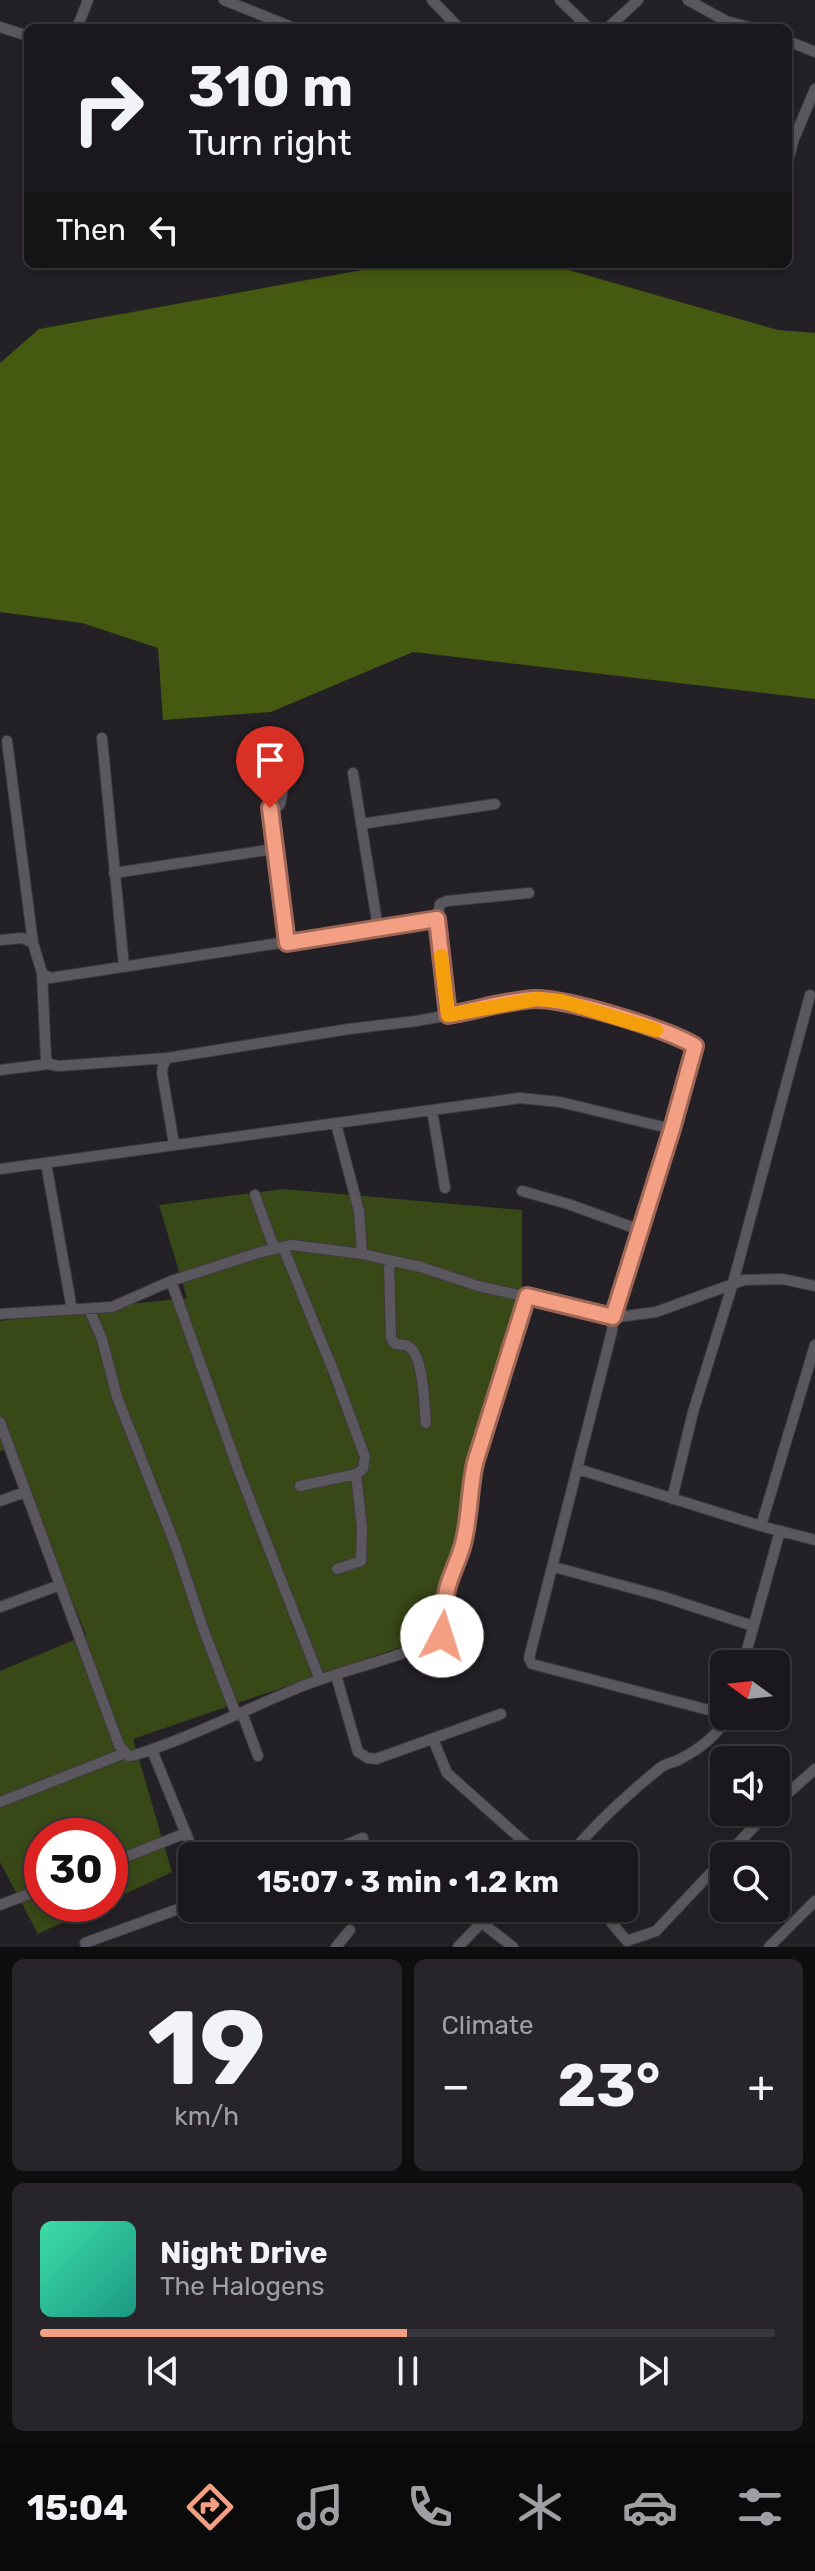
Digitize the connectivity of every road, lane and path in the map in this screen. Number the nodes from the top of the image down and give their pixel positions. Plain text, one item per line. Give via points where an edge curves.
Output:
1 (88, 0) edge
2 (224, 0) edge
3 (432, 0) edge
4 (560, 0) edge
5 (638, 0) edge
6 (688, 0) edge
7 (79, 24) edge
8 (279, 24) edge
9 (455, 24) edge
10 (585, 24) edge
11 (612, 24) edge
12 (738, 24) edge
13 (0, 27) edge
14 (24, 35) edge
15 (792, 43) edge
16 (815, 52) edge
17 (815, 89) edge
18 (812, 107) edge
19 (792, 137) edge
20 (102, 738) dead end
21 (7, 741) dead end
22 (285, 742) dead end
23 (353, 773) dead end
24 (495, 804) dead end
25 (361, 824) junction
26 (274, 849) junction
27 (114, 873) junction
28 (529, 893) dead end
29 (437, 919) junction
30 (378, 928) junction
31 (0, 940) edge
32 (33, 943) junction
33 (287, 943) junction
34 (124, 967) junction
35 (42, 973) junction
36 (810, 995) dead end
37 (448, 1015) junction
38 (167, 1058) junction
39 (49, 1064) junction
40 (0, 1070) edge
41 (432, 1110) junction
42 (336, 1124) junction
43 (672, 1129) junction
44 (174, 1144) junction
45 (46, 1163) junction
46 (0, 1169) edge
47 (445, 1188) dead end
48 (522, 1191) dead end
49 (255, 1195) dead end
50 (640, 1230) junction
51 (279, 1248) junction
52 (362, 1254) junction
53 (389, 1261) junction
54 (171, 1281) junction
55 (733, 1283) junction
56 (815, 1286) edge
57 (527, 1296) junction
58 (89, 1309) junction
59 (72, 1310) junction
60 (0, 1314) edge
61 (613, 1317) junction
62 (815, 1345) edge
63 (0, 1422) edge
64 (426, 1423) dead end
65 (578, 1469) junction
66 (356, 1474) junction
67 (300, 1486) dead end
68 (25, 1492) junction
69 (672, 1499) junction
70 (0, 1501) edge
71 (761, 1526) junction
72 (780, 1531) junction
73 (815, 1540) edge
74 (554, 1567) junction
75 (337, 1569) dead end
76 (60, 1585) junction
77 (0, 1607) edge
78 (753, 1626) junction
79 (747, 1650) edge
80 (336, 1675) junction
81 (320, 1680) junction
82 (710, 1711) edge
83 (239, 1714) junction
84 (501, 1714) dead end
85 (720, 1730) edge
86 (433, 1739) junction
87 (152, 1750) junction
88 (125, 1753) junction
89 (258, 1756) dead end
90 (815, 1769) edge
91 (790, 1791) edge
92 (0, 1802) edge
93 (755, 1826) edge
94 (186, 1833) junction
95 (363, 1838) dead end
96 (190, 1842) edge
97 (353, 1842) edge
98 (524, 1842) edge
99 (581, 1842) edge
100 (739, 1842) edge
101 (128, 1856) edge
102 (710, 1873) edge
103 (24, 1896) edge
104 (815, 1901) edge
105 (0, 1905) edge
106 (178, 1909) edge
107 (608, 1922) edge
108 (481, 1923) joint
109 (350, 1930) dead end
110 (85, 1943) dead end
111 (622, 1944) edge
112 (336, 1947) edge
113 (458, 1947) edge
114 (513, 1947) edge
115 (769, 1947) edge

1 - 7 street
2 - 8 street
3 - 9 street
4 - 10 street
5 - 11 street
6 - 12 street
13 - 14 street
15 - 16 street
17 - 18 street
18 - 19 street
20 - 27 street
21 - 32 street
22 - 26 street via 284,792 280,805 269,811
23 - 25 street
24 - 25 street
25 - 30 street
26 - 27 street
26 - 33 street
27 - 34 street
28 - 29 street via 447,901 440,904
29 - 30 street
29 - 37 street
30 - 33 street
31 - 32 street
32 - 35 street
33 - 34 street
34 - 35 street via 50,978
35 - 39 street
36 - 55 street
37 - 38 street
37 - 43 street via 537,999 561,1001 692,1043 695,1049
38 - 39 street
38 - 44 street via 162,1073
39 - 40 street
41 - 42 street
41 - 43 street via 520,1098 560,1102
41 - 47 street
42 - 44 street
42 - 52 street via 359,1211
43 - 50 street
44 - 45 street
45 - 46 street
45 - 59 street
48 - 50 street
49 - 51 street
50 - 61 street
51 - 52 street via 306,1245
51 - 54 street
51 - 66 street via 365,1457
52 - 53 street
53 - 57 street
53 - 64 street via 391,1338 415,1354
54 - 58 street via 124,1303
54 - 81 street
55 - 56 street via 761,1278
55 - 61 street via 656,1312
55 - 69 street
57 - 61 street
57 - 80 street via 475,1463 466,1533 448,1586 442,1636
58 - 59 street
58 - 83 street via 117,1397
59 - 60 street
61 - 65 street
62 - 71 street
63 - 68 street
65 - 69 street
65 - 74 street
66 - 67 street
66 - 75 street via 361,1561
68 - 70 street
68 - 76 street
69 - 71 street
71 - 72 street
72 - 73 street
72 - 78 street
74 - 78 street
74 - 82 street via 530,1661
76 - 77 street
76 - 88 street
78 - 79 street
80 - 81 street
80 - 86 street via 362,1756 376,1759
81 - 83 street
83 - 87 street
83 - 89 street
84 - 86 street
85 - 99 street via 680,1760 662,1765
86 - 98 street via 447,1773
87 - 88 street
87 - 94 street
88 - 92 street
90 - 91 street
93 - 100 street
94 - 96 street
94 - 101 street
95 - 97 street
102 - 111 street via 656,1931
103 - 105 street
104 - 115 street
106 - 110 street
107 - 111 street
108 - 113 street
108 - 114 street
109 - 112 street

